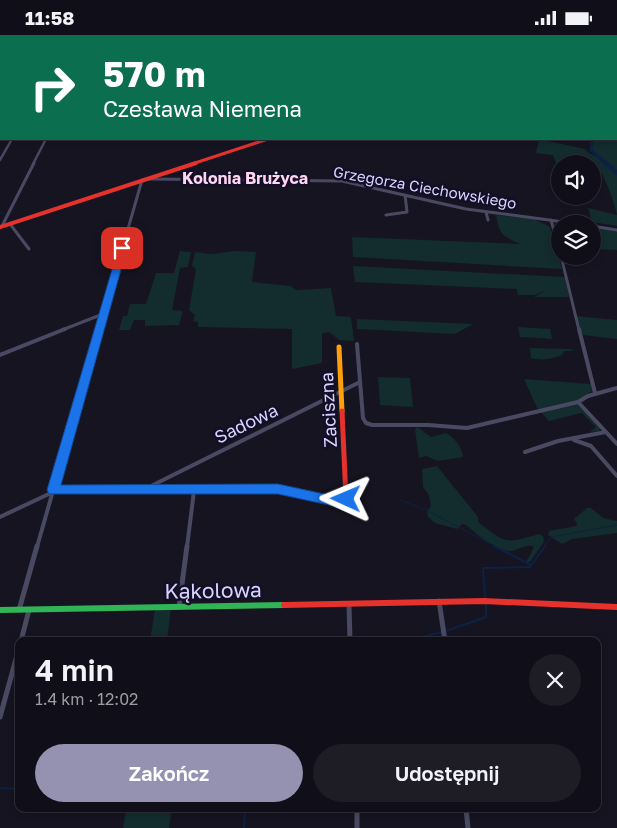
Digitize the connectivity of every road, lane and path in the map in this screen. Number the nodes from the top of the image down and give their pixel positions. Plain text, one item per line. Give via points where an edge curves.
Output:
1 (11, 140) edge
2 (45, 140) edge
3 (265, 140) edge
4 (0, 160) edge
5 (144, 180) junction
6 (405, 195) junction
7 (486, 212) junction
8 (386, 215) dead end
9 (488, 220) dead end
10 (551, 220) edge
11 (10, 224) junction
12 (1, 227) edge
13 (601, 227) edge
14 (617, 230) edge
15 (29, 249) dead end
16 (563, 265) edge
17 (103, 314) junction
18 (357, 344) dead end
19 (339, 347) dead end
20 (0, 355) edge
21 (360, 382) junction
22 (617, 388) edge
23 (341, 391) junction
24 (595, 393) junction
25 (578, 402) junction
26 (606, 432) junction
27 (572, 439) junction
28 (617, 444) edge
29 (525, 452) dead end
30 (617, 476) edge
31 (145, 489) junction
32 (192, 489) junction
33 (53, 491) junction
34 (0, 517) edge
35 (438, 601) junction
36 (349, 605) junction
37 (179, 607) junction
38 (617, 607) edge
39 (0, 610) edge
40 (19, 610) junction
41 (29, 610) junction
42 (22, 637) edge
43 (350, 637) edge
44 (444, 637) edge
45 (15, 663) edge
46 (0, 717) edge
47 (357, 812) edge
48 (466, 812) edge
49 (357, 828) edge
50 (468, 828) edge

1 - 4 street
2 - 12 street
3 - 5 street
5 - 6 street, Grzegorza Ciechowskiego via 342,181
5 - 11 street
5 - 17 street
6 - 7 street, Grzegorza Ciechowskiego
6 - 8 street via 407,212
7 - 9 street
7 - 10 street, Grzegorza Ciechowskiego
11 - 12 street
11 - 15 street
13 - 14 street
16 - 24 street
17 - 20 street
17 - 33 street
18 - 21 street
19 - 23 street, Zaciszna
21 - 23 street, Sadowa
21 - 25 street via 364,420 377,425 467,428
22 - 24 street
23 - 31 street, Sadowa
23 - 32 street, Zaciszna via 345,501 278,489
24 - 25 street
25 - 26 street
26 - 27 street
26 - 28 street
27 - 29 street
27 - 30 street via 591,445
31 - 32 street
31 - 33 street
32 - 37 street
33 - 34 street
33 - 40 street
35 - 36 street, Kąkolowa
35 - 38 street, Kąkolowa
35 - 44 street
36 - 37 street, Kąkolowa
36 - 43 street
37 - 41 street, Kąkolowa
39 - 40 street, Kąkolowa
40 - 41 street, Kąkolowa
41 - 42 street
45 - 46 street
47 - 49 street
48 - 50 street

